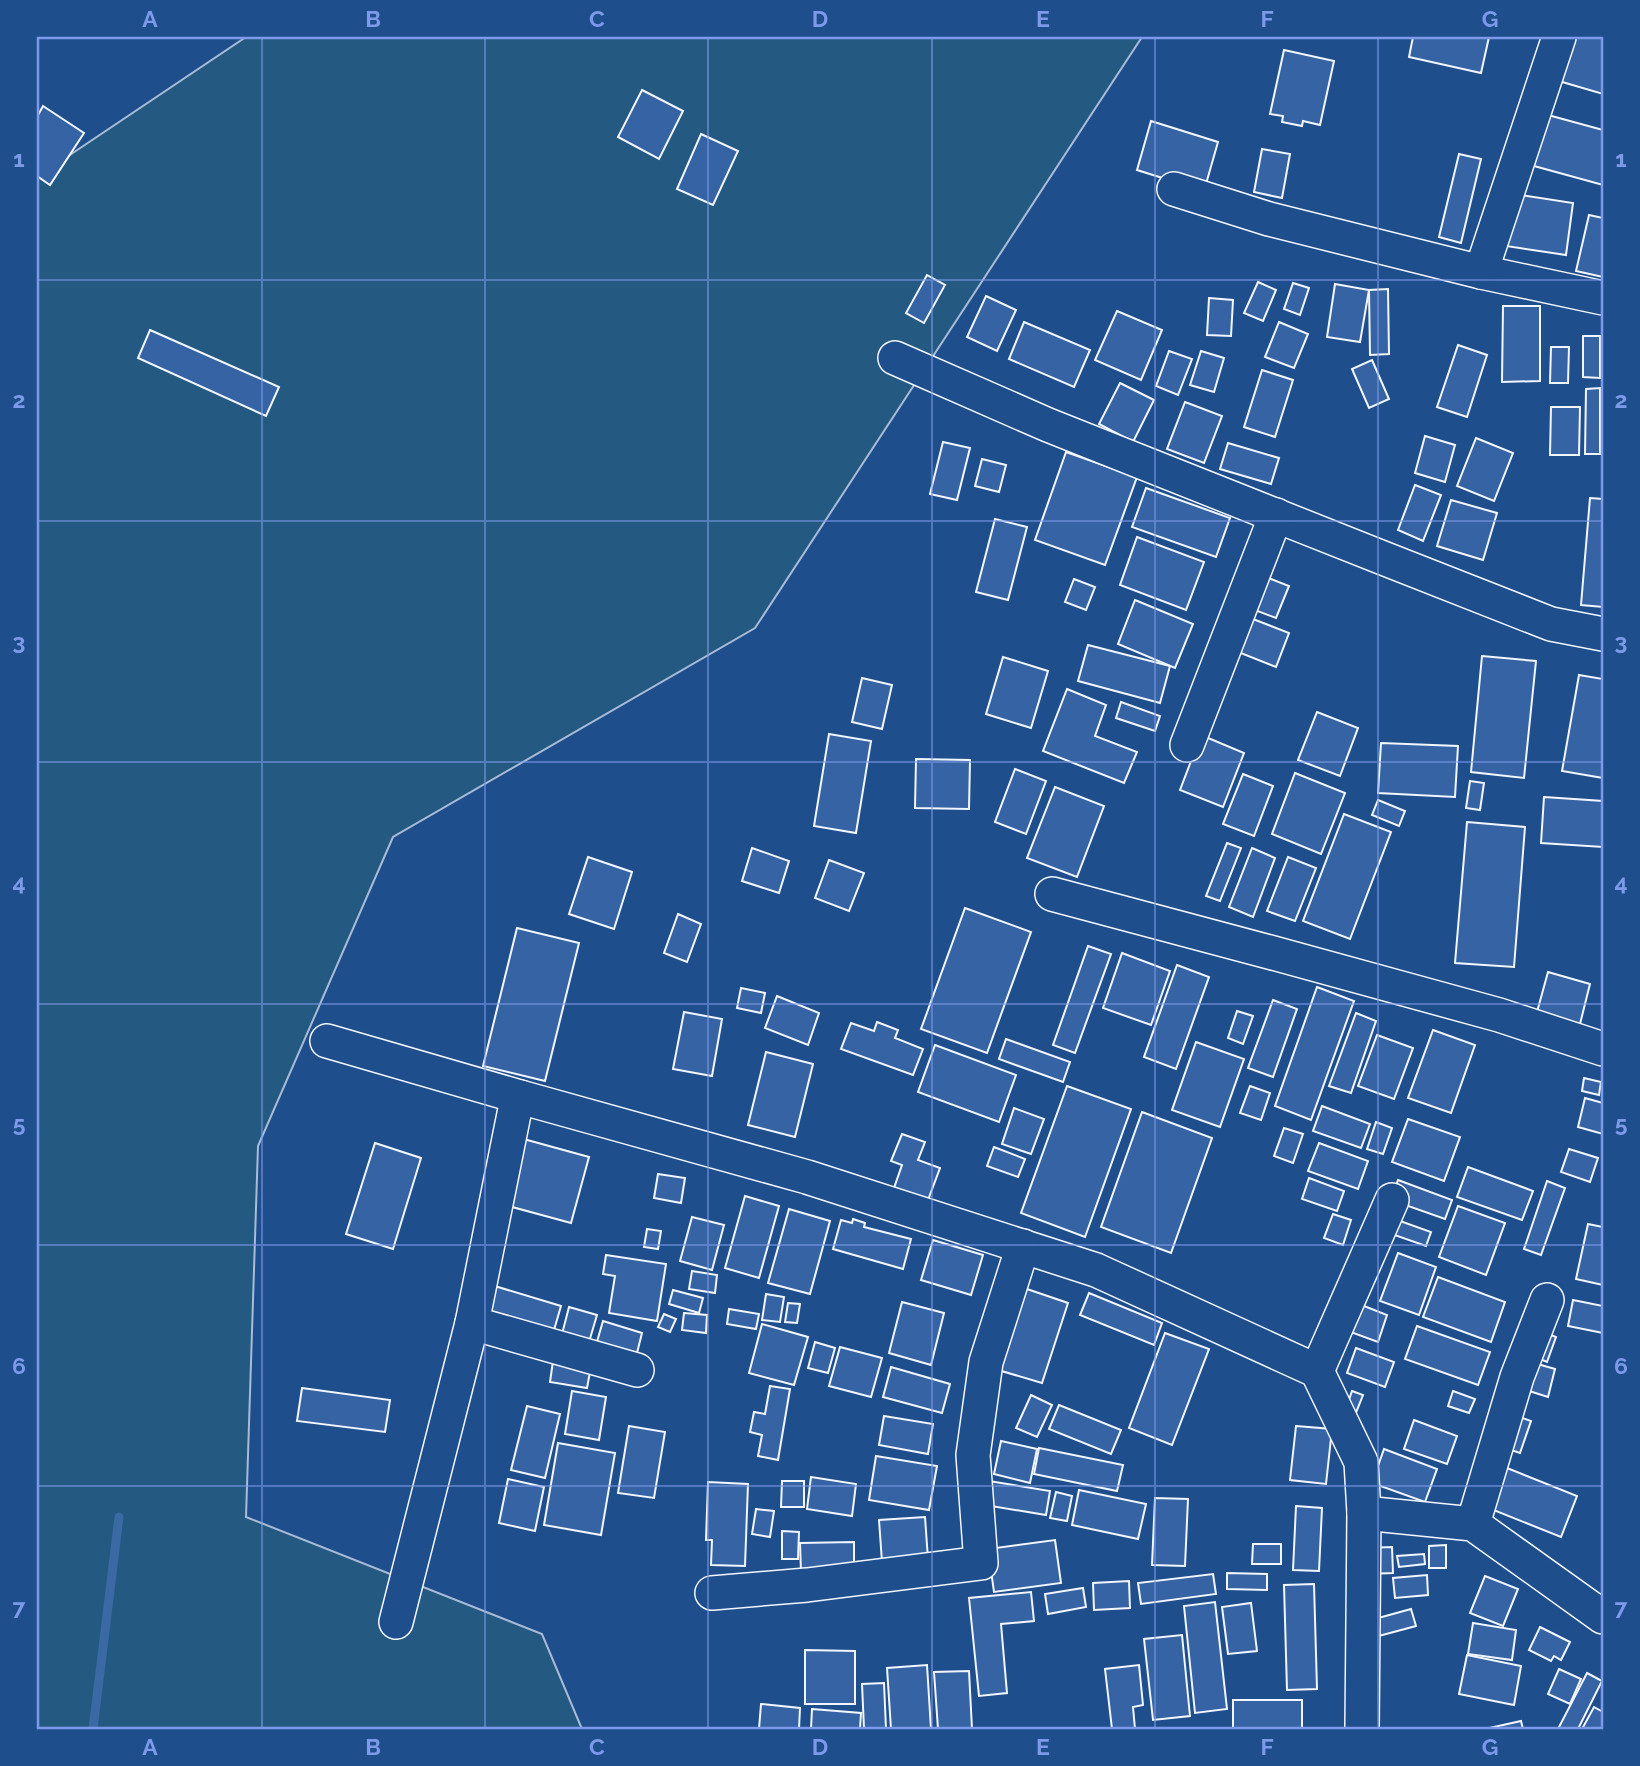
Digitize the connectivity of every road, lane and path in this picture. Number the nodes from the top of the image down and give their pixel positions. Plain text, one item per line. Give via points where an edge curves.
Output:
1 (1559, 37) edge
2 (1174, 189) dead end
3 (1482, 272) junction
4 (1603, 298) edge
5 (895, 358) dead end
6 (1276, 515) junction
7 (1603, 634) edge
8 (1187, 745) dead end
9 (1052, 894) dead end
10 (327, 1041) dead end
11 (1603, 1049) edge
12 (520, 1097) junction
13 (1392, 1200) dead end
14 (1023, 1246) junction
15 (1547, 1300) dead end
16 (472, 1323) junction
17 (637, 1370) dead end
18 (1317, 1371) junction
19 (1364, 1513) junction
20 (1473, 1524) junction
21 (712, 1592) dead end
22 (1603, 1617) edge
23 (396, 1622) dead end
24 (1362, 1729) edge

1 - 3 street
2 - 3 street via 1269,219
3 - 4 street
5 - 6 street via 1048,425
6 - 7 street via 1551,624
6 - 8 street
9 - 11 street via 1499,1015
10 - 12 street
12 - 14 street via 807,1177
12 - 16 street
13 - 18 street
14 - 18 street via 1096,1270
14 - 21 street via 986,1362 973,1455 981,1563
15 - 20 street via 1517,1377
16 - 17 street
16 - 23 street
18 - 19 street via 1361,1462
19 - 20 street
19 - 24 street
20 - 22 street

